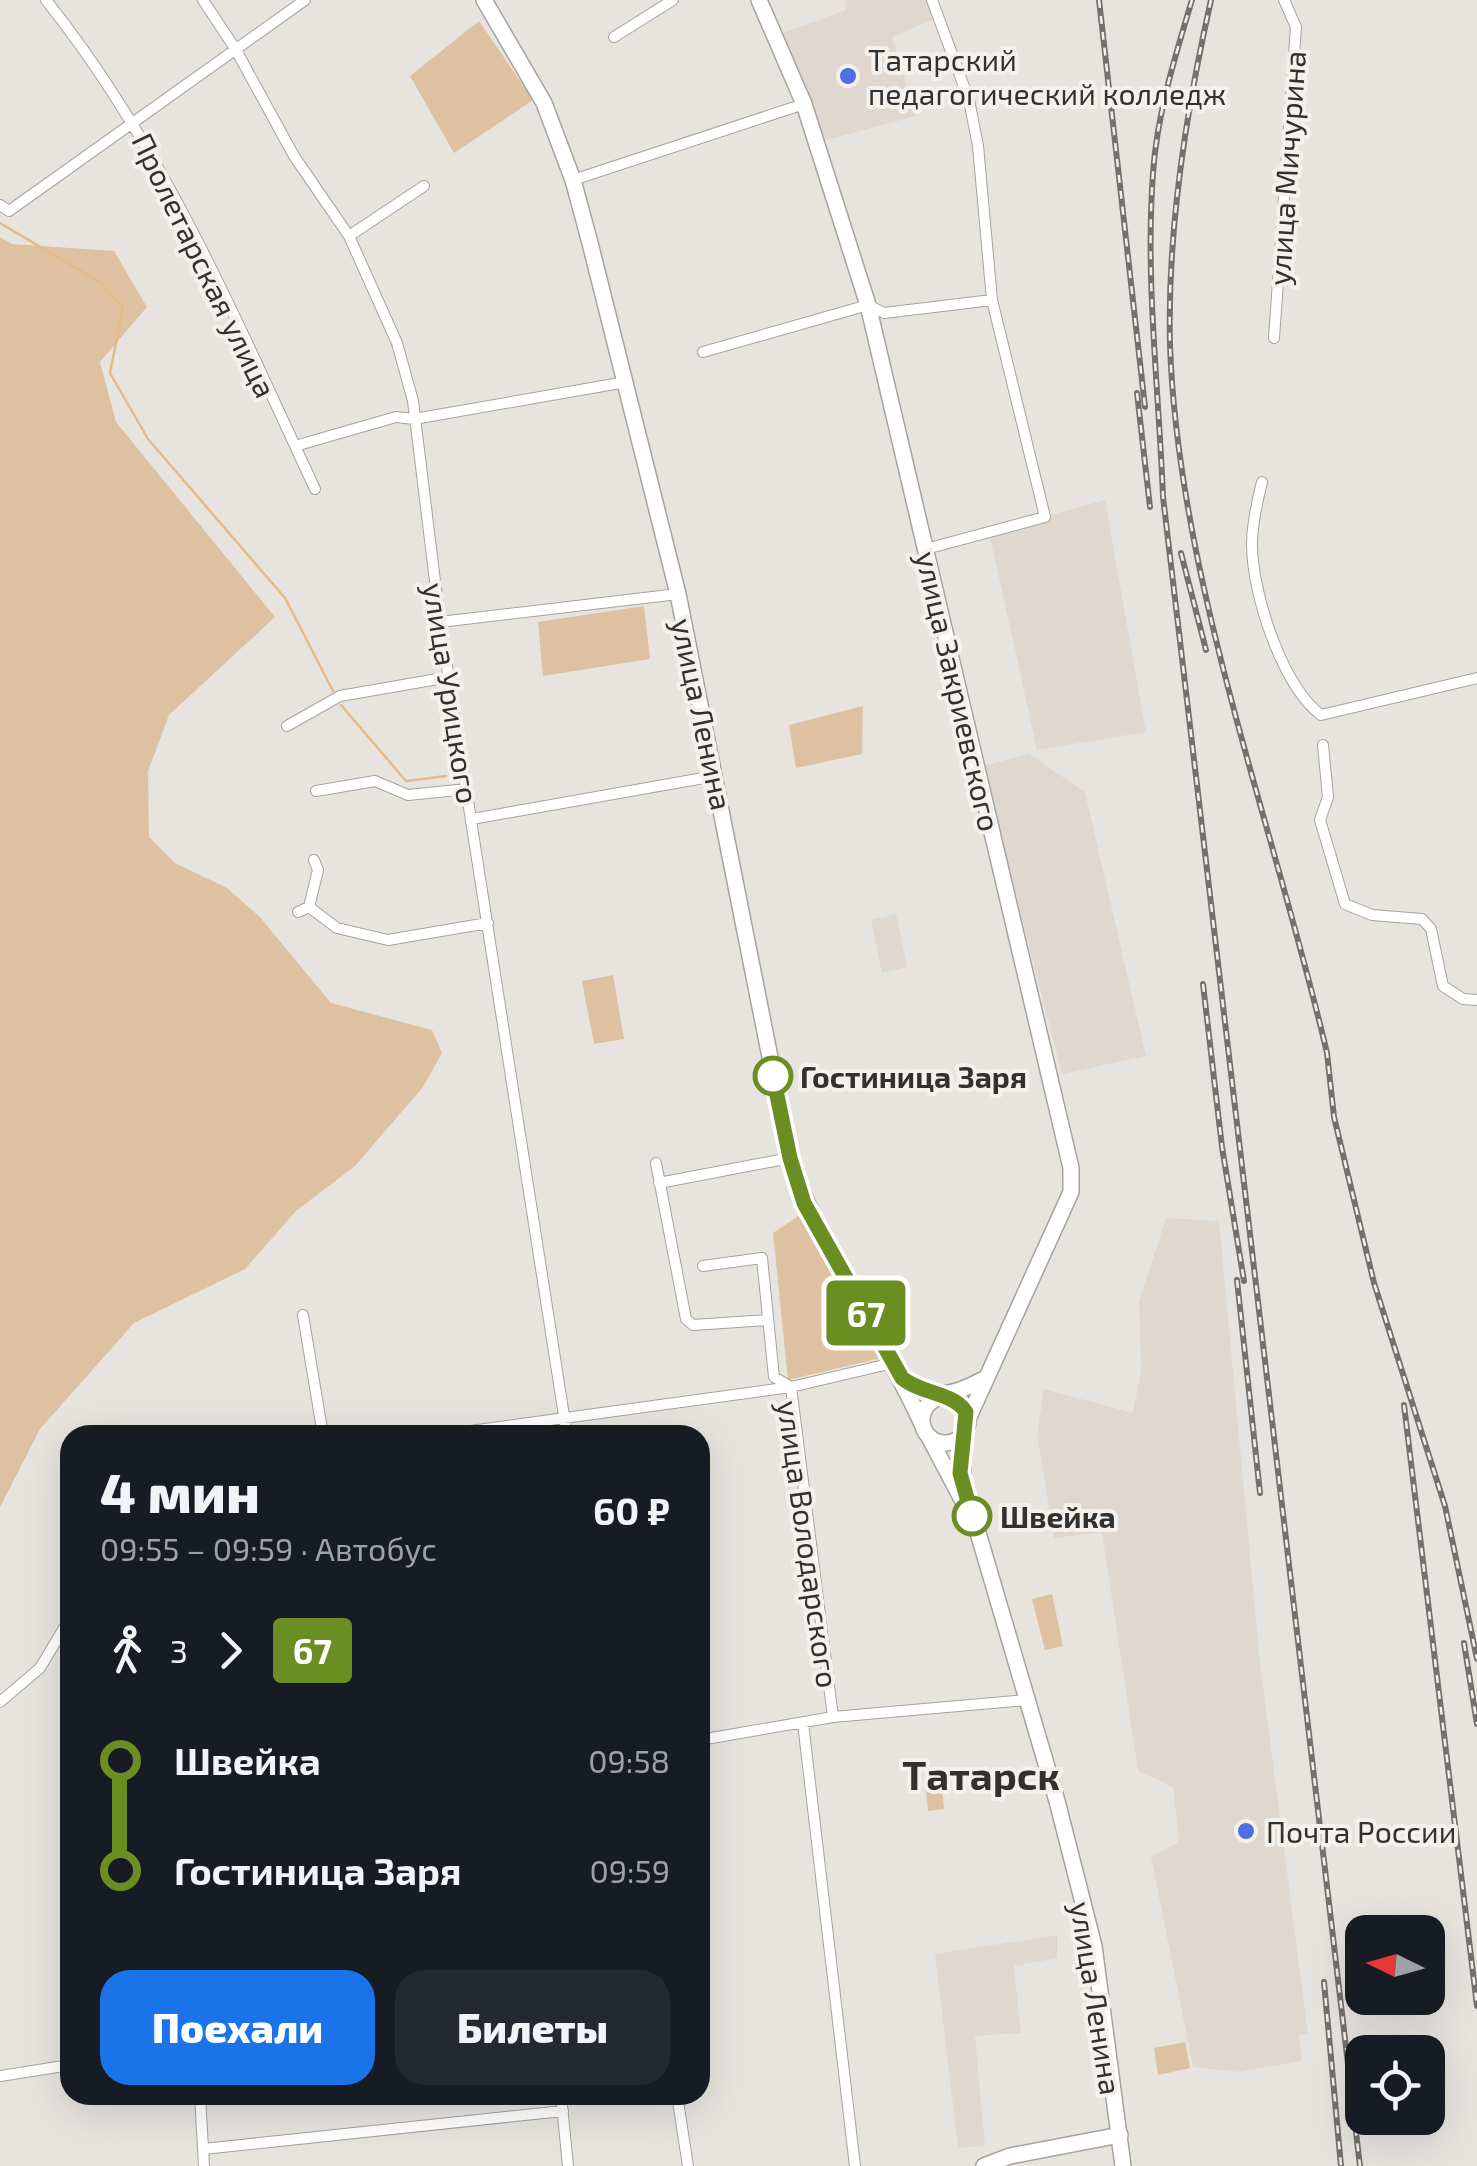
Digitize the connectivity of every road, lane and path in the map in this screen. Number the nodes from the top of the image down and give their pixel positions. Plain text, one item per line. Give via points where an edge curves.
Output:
1 (46, 0) edge
2 (203, 0) edge
3 (304, 0) edge
4 (484, 0) edge
5 (673, 0) edge
6 (759, 0) edge
7 (932, 0) edge
8 (1284, 0) edge
9 (614, 37) dead end
10 (236, 50) junction
11 (804, 104) junction
12 (135, 123) junction
13 (573, 180) junction
14 (424, 186) dead end
15 (5, 208) edge
16 (349, 236) junction
17 (992, 300) junction
18 (868, 305) junction
19 (1274, 338) dead end
20 (703, 352) dead end
21 (626, 382) junction
22 (414, 419) junction
23 (294, 446) junction
24 (1262, 482) dead end
25 (315, 489) dead end
26 (926, 549) junction
27 (678, 594) junction
28 (440, 622) junction
29 (449, 677) junction
30 (1477, 678) edge
31 (287, 726) dead end
32 (1322, 745) dead end
33 (715, 776) junction
34 (467, 789) junction
35 (316, 792) dead end
36 (472, 819) junction
37 (314, 860) dead end
38 (488, 923) junction
39 (1477, 1000) edge
40 (790, 1158) junction
41 (656, 1163) dead end
42 (659, 1183) junction
43 (703, 1266) dead end
44 (303, 1315) dead end
45 (768, 1320) junction
46 (894, 1363) junction
47 (982, 1380) junction
48 (791, 1387) junction
49 (943, 1397) junction
50 (565, 1420) junction
51 (321, 1425) edge
52 (498, 1425) edge
53 (566, 1425) edge
54 (966, 1426) junction
55 (925, 1430) junction
56 (964, 1498) junction
57 (60, 1635) edge
58 (1026, 1700) junction
59 (0, 1702) edge
60 (832, 1717) junction
61 (803, 1722) junction
62 (710, 1738) edge
63 (60, 2066) edge
64 (0, 2076) edge
65 (201, 2105) edge
66 (562, 2105) edge
67 (679, 2105) edge
68 (563, 2110) junction
69 (1120, 2135) junction
70 (203, 2149) junction
71 (204, 2166) edge
72 (568, 2166) edge
73 (688, 2166) edge
74 (855, 2166) edge
75 (984, 2166) edge
76 (1123, 2166) edge

1 - 12 street, Пролетарская улица
2 - 10 street, улица Урицкого
3 - 10 street
4 - 13 main road, улица Ленина via 544,103
5 - 9 street
6 - 11 main road, улица Закриевского
7 - 17 street via 969,100
8 - 19 street, улица Мичурина via 1296,26
10 - 12 street
10 - 16 street, улица Урицкого via 294,156
11 - 13 street
11 - 18 main road, улица Закриевского
12 - 15 street
12 - 23 street, Пролетарская улица
13 - 21 main road, улица Ленина
14 - 16 street
16 - 22 street, улица Урицкого via 397,343
17 - 18 street via 884,314
17 - 26 street via 1045,517
18 - 20 street
18 - 26 main road, улица Закриевского
21 - 22 street
21 - 27 main road, улица Ленина
22 - 23 street
22 - 28 street, улица Урицкого
23 - 25 street, Пролетарская улица
24 - 30 street via 1254,575 1301,700 1321,715
26 - 47 main road, улица Закриевского via 1071,1168 1071,1192
27 - 28 street
27 - 33 main road, улица Ленина
28 - 29 street, улица Урицкого
29 - 31 street via 340,696
29 - 34 street, улица Урицкого
32 - 39 street via 1328,796 1320,820 1345,904 1422,919 1431,929 1442,986
33 - 36 street
33 - 40 main road, улица Ленина
34 - 35 street via 408,796 375,782
34 - 36 street, улица Урицкого
36 - 38 street, улица Урицкого
37 - 38 street via 318,870 304,910 337,928 388,940
38 - 50 street, улица Урицкого
40 - 42 street
40 - 46 main road, улица Ленина via 804,1203
41 - 42 street
42 - 45 street via 686,1318 693,1325
43 - 45 street, улица Володарского via 762,1258
44 - 51 street
45 - 48 street, улица Володарского via 774,1377
46 - 48 street
46 - 49 main road via 913,1387
46 - 55 main road, улица Ленина
47 - 49 main road
47 - 54 main road, улица Закриевского
48 - 50 street
48 - 60 street, улица Володарского
49 - 54 main road via 957,1401
49 - 55 main road via 924,1409
50 - 52 street
50 - 53 street, улица Урицкого
54 - 55 main road via 943,1443
54 - 56 main road, улица Закриевского
55 - 56 main road, улица Ленина
56 - 58 main road, улица Ленина
57 - 59 street via 40,1668
58 - 60 street
58 - 69 main road, улица Ленина via 1094,1946
60 - 61 street
61 - 62 street
61 - 74 street, улица Володарского
63 - 64 street
65 - 70 street
66 - 68 street
67 - 73 street
68 - 70 street
68 - 72 street
69 - 75 main road
69 - 76 main road, улица Ленина
70 - 71 street

